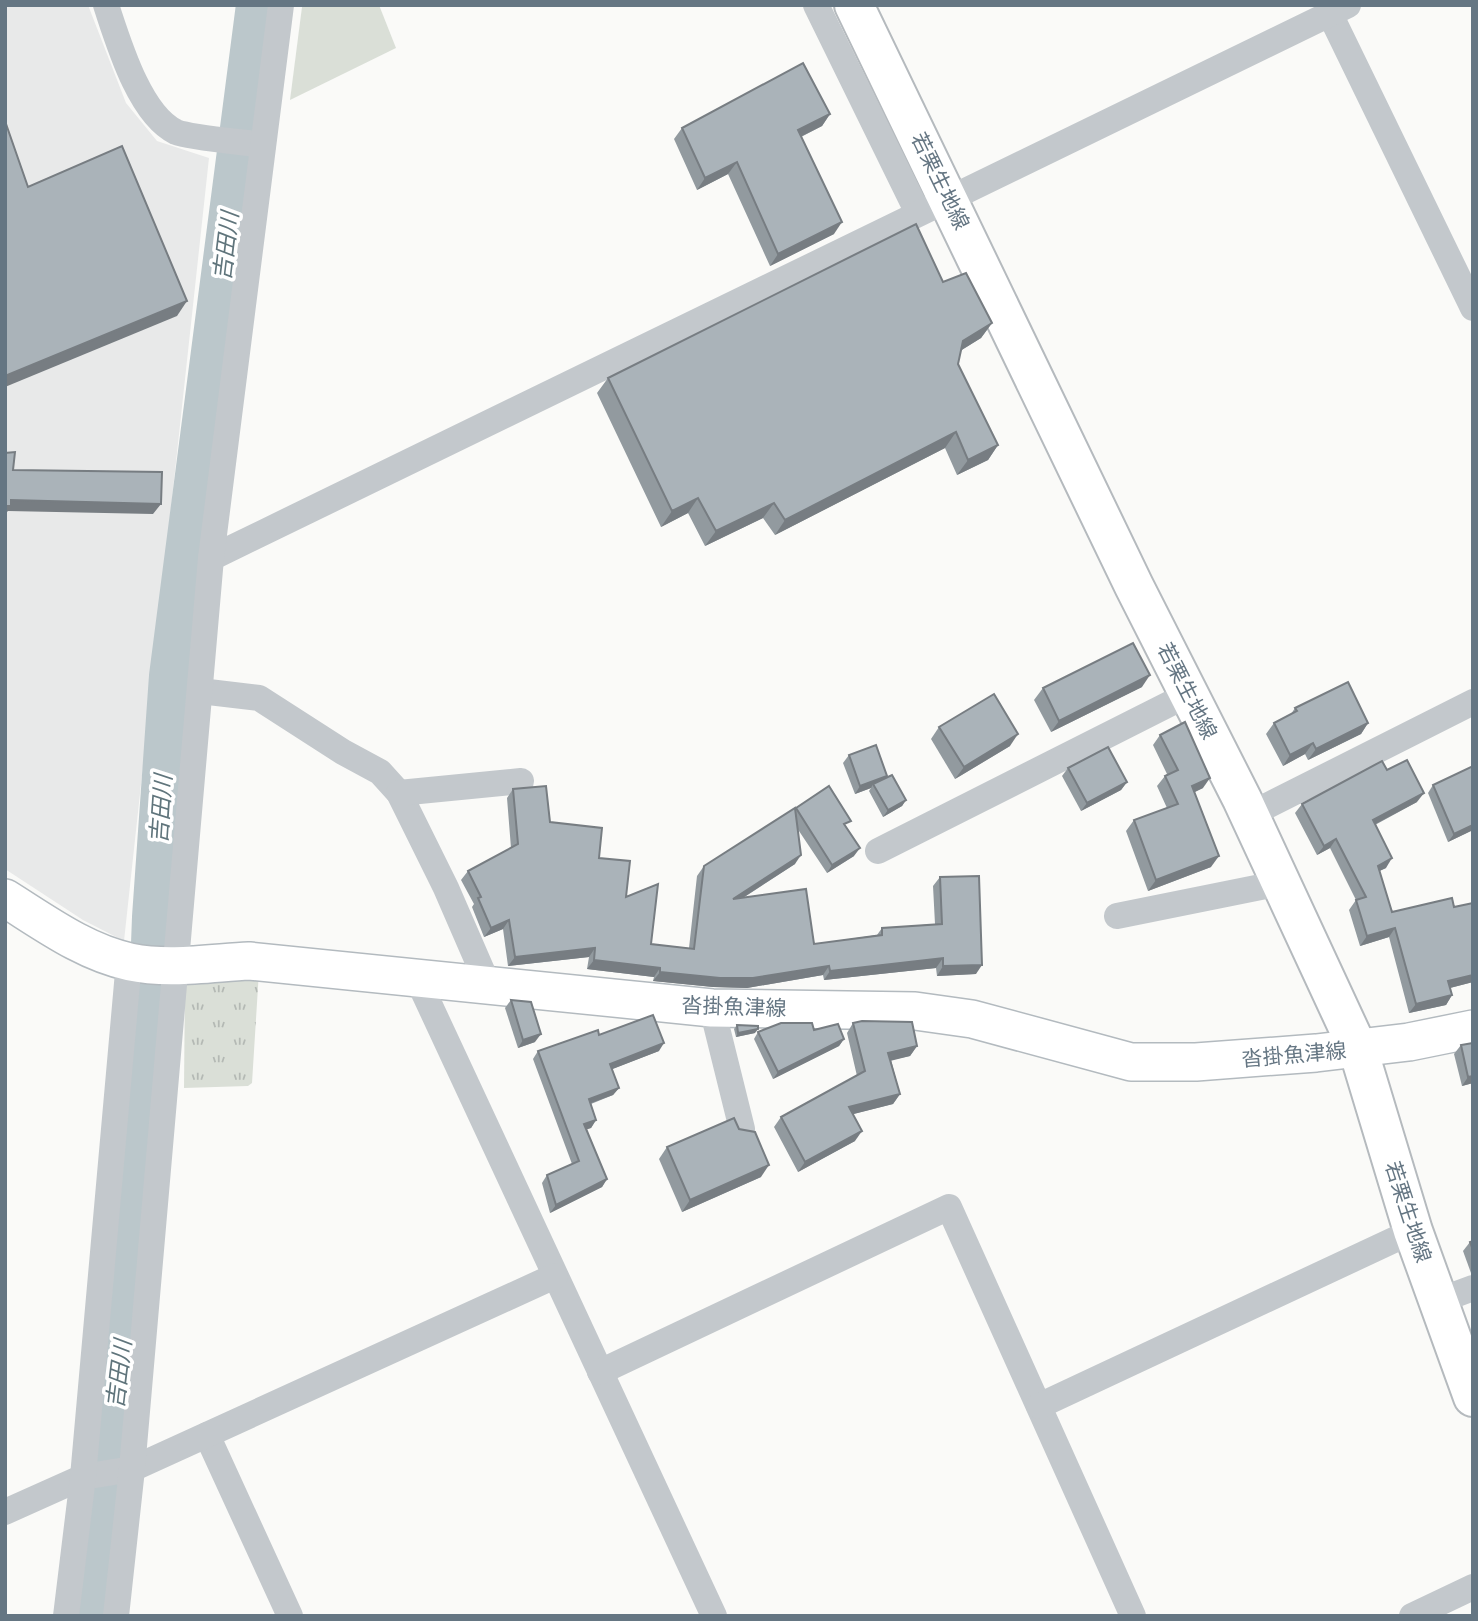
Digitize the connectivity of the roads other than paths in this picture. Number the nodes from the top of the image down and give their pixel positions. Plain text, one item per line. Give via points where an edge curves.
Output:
1 (106, 5) edge
2 (281, 5) edge
3 (816, 5) edge
4 (854, 5) edge
5 (1339, 10) edge
6 (263, 145) junction
7 (933, 206) junction
8 (1473, 308) edge
9 (211, 558) junction
10 (200, 691) junction
11 (1189, 694) junction
12 (1473, 702) edge
13 (521, 781) dead end
14 (399, 793) junction
15 (1249, 815) junction
16 (878, 851) dead end
17 (1281, 883) junction
18 (5, 898) edge
19 (1117, 916) dead end
20 (152, 963) junction
21 (418, 980) junction
22 (489, 987) junction
23 (712, 1008) junction
24 (1473, 1029) edge
25 (1358, 1049) junction
26 (742, 1129) edge
27 (1413, 1231) junction
28 (555, 1276) junction
29 (1473, 1288) edge
30 (1438, 1301) junction
31 (600, 1372) junction
32 (1472, 1395) edge
33 (1039, 1406) junction
34 (206, 1435) junction
35 (126, 1470) junction
36 (89, 1476) junction
37 (5, 1512) edge
38 (1473, 1587) edge
39 (66, 1616) edge
40 (116, 1616) edge
41 (290, 1616) edge
42 (714, 1616) edge
43 (1133, 1616) edge
44 (1412, 1616) edge

1 - 6 street via 125,60 152,110 176,132
2 - 6 street
3 - 7 street
4 - 7 main road, 若栗生地線
5 - 7 street
5 - 8 street
6 - 9 street
7 - 9 street
7 - 11 main road, 若栗生地線
9 - 10 street
10 - 14 street via 259,698 380,772
10 - 20 street
11 - 15 main road, 若栗生地線
11 - 16 street
12 - 15 street
13 - 14 street
14 - 22 street
15 - 17 main road, 若栗生地線
17 - 19 street
17 - 25 main road, 若栗生地線
18 - 20 main road, 沓掛魚津線 via 74,941
20 - 21 main road, 沓掛魚津線 via 249,961
20 - 35 street
20 - 36 street
21 - 22 main road, 沓掛魚津線
21 - 28 street
22 - 23 main road, 沓掛魚津線
23 - 25 main road, 沓掛魚津線 via 915,1011 972,1019 1131,1062 1233,1060
23 - 26 street
24 - 25 main road, 沓掛魚津線
25 - 27 main road, 若栗生地線
27 - 30 main road, 若栗生地線
27 - 33 street
28 - 31 street
28 - 34 street
29 - 30 street
30 - 32 main road, 若栗生地線
31 - 33 street via 949,1207
31 - 42 street
33 - 43 street
34 - 35 street
34 - 41 street
35 - 36 street
35 - 40 street
36 - 37 street
36 - 39 street
38 - 44 street

